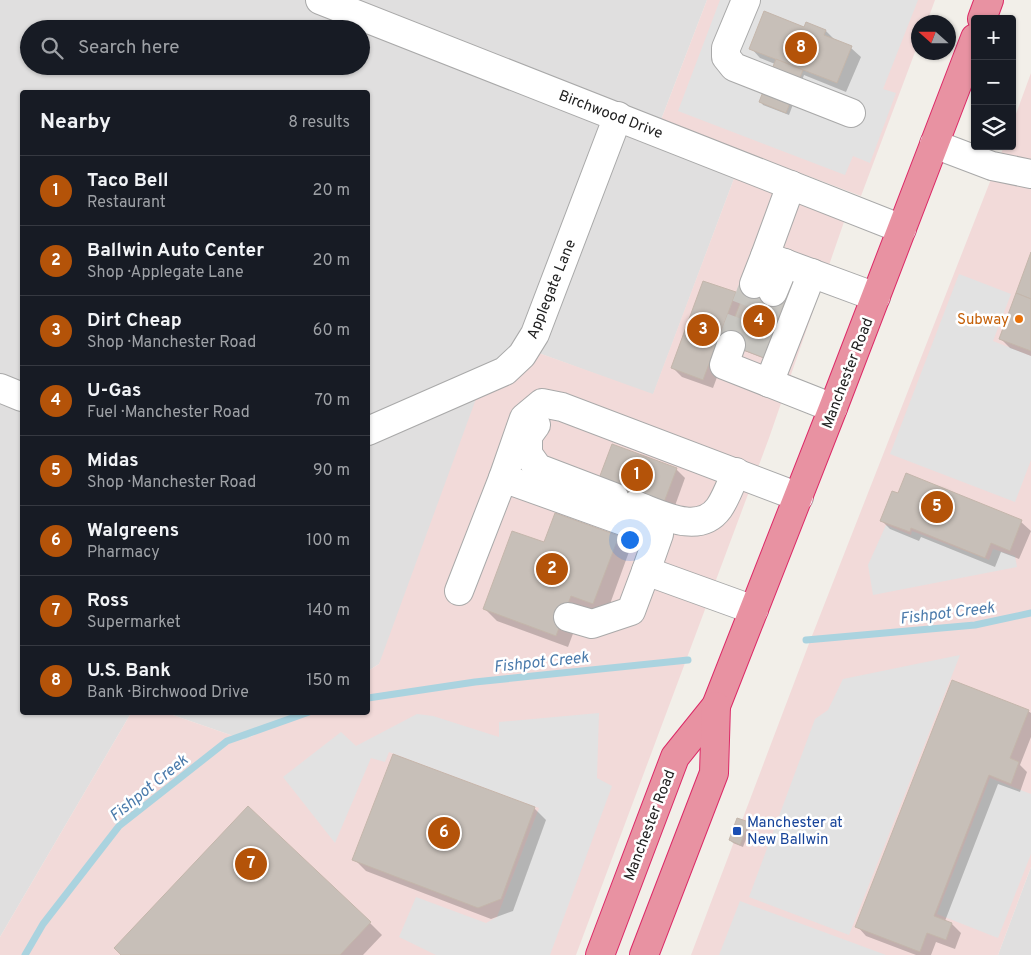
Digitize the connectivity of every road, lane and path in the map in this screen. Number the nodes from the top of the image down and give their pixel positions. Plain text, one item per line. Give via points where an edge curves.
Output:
1 (320, 0) edge
2 (746, 0) edge
3 (989, 0) edge
4 (983, 15) edge
5 (971, 48) edge
6 (851, 113) dead end
7 (618, 116) junction
8 (934, 144) junction
9 (1031, 174) edge
10 (791, 184) junction
11 (902, 229) junction
12 (775, 260) junction
13 (812, 273) junction
14 (764, 288) tunnel mouth
15 (876, 296) junction
16 (741, 357) dead end
17 (769, 383) junction
18 (0, 388) edge
19 (20, 396) edge
20 (562, 407) junction
21 (833, 408) junction
22 (370, 430) edge
23 (736, 472) junction
24 (503, 478) junction
25 (799, 497) junction
26 (646, 571) junction
27 (459, 591) dead end
28 (754, 610) junction
29 (568, 617) dead end
30 (716, 706) junction
31 (600, 955) edge
32 (644, 955) edge

1 - 7 street, Birchwood Drive
2 - 6 street via 726,48 726,57 734,67
3 - 4 highway
5 - 8 highway, Manchester Road
7 - 10 street, Birchwood Drive
7 - 22 street, Applegate Lane via 536,334 522,355 505,371
8 - 9 street via 992,166
8 - 11 highway, Manchester Road
10 - 11 street, Birchwood Drive
10 - 12 street
11 - 15 highway, Manchester Road
12 - 13 street
12 - 14 street
13 - 15 street
13 - 17 street
15 - 21 highway, Manchester Road
16 - 17 street
17 - 21 street
18 - 19 street
20 - 23 street
20 - 23 street via 543,416 528,436 528,454 538,468 622,500 673,519 700,522 710,518 719,508
20 - 24 street via 542,403 524,418
21 - 25 highway, Manchester Road
23 - 25 street
24 - 26 street via 660,534
24 - 27 street
25 - 28 highway, Manchester Road
26 - 28 street
26 - 29 street via 631,611 592,624
28 - 30 highway, Manchester Road
30 - 31 highway, Manchester Road via 675,757
30 - 32 highway, Manchester Road via 714,773

